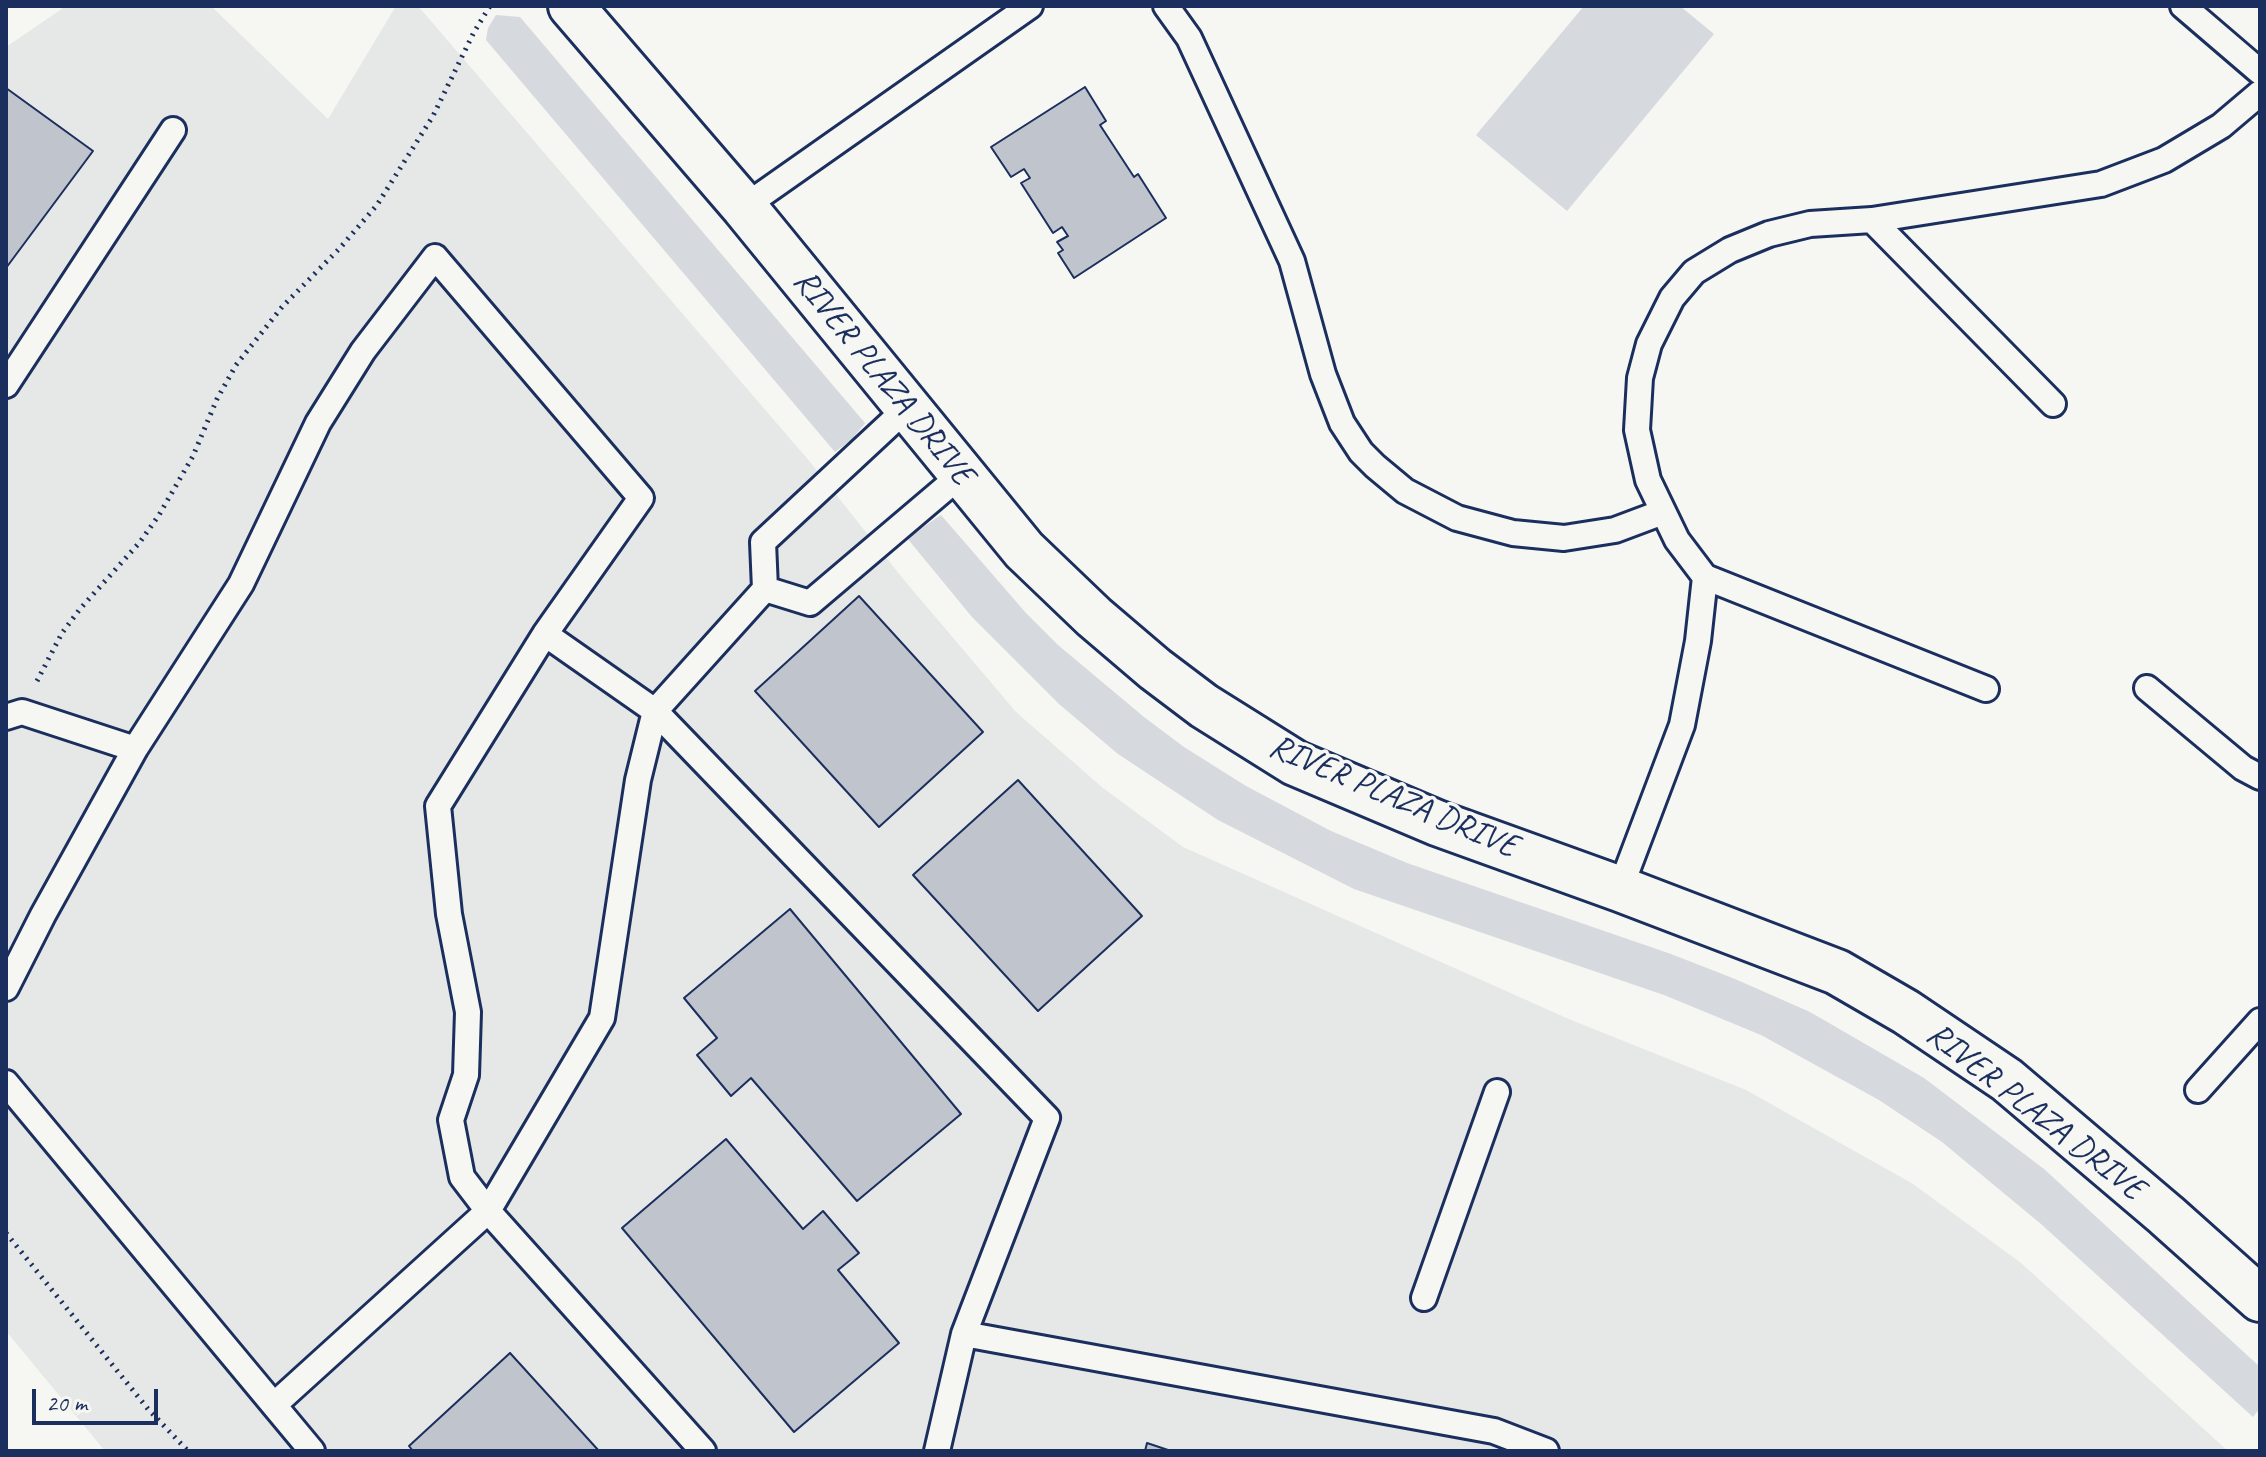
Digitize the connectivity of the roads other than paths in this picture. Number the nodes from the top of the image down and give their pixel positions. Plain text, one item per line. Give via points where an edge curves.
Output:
1 (571, 6) edge
2 (1030, 6) edge
3 (1166, 6) edge
4 (2183, 6) edge
5 (2260, 72) edge
6 (2260, 93) edge
7 (173, 130) dead end
8 (744, 207) junction
9 (1872, 220) junction
10 (6, 385) edge
11 (2053, 404) dead end
12 (907, 408) junction
13 (962, 474) junction
14 (1663, 512) junction
15 (1705, 577) junction
16 (765, 589) junction
17 (545, 634) junction
18 (2147, 688) dead end
19 (1986, 689) dead end
20 (655, 711) junction
21 (14, 714) edge
22 (135, 749) junction
23 (2260, 777) edge
24 (1620, 889) junction
25 (6, 988) edge
26 (2260, 1021) edge
27 (6, 1083) edge
28 (2198, 1090) dead end
29 (1497, 1092) dead end
30 (488, 1211) junction
31 (1424, 1298) dead end
32 (2260, 1299) edge
33 (964, 1334) junction
34 (274, 1405) junction
35 (312, 1451) edge
36 (703, 1451) edge
37 (937, 1451) edge
38 (1546, 1451) edge

1 - 8 street, RIVER PLAZA DRIVE
2 - 8 lane
3 - 14 lane via 1189,38 1292,261 1323,374 1342,423 1368,459 1405,491 1457,518 1513,533 1564,538 1615,530
4 - 5 lane
6 - 9 lane via 2221,126 2164,160 2101,184
7 - 10 lane
8 - 12 street, RIVER PLAZA DRIVE
9 - 11 lane
9 - 14 lane via 1810,224 1769,234 1694,272 1672,298 1649,344 1637,430 1648,480
12 - 13 street, RIVER PLAZA DRIVE
12 - 16 lane via 763,542
13 - 16 lane via 810,603
13 - 24 street, RIVER PLAZA DRIVE via 1024,550 1094,617 1217,714 1295,763 1437,823
14 - 15 lane
15 - 19 lane
15 - 24 lane via 1682,725
16 - 20 lane
17 - 20 lane
17 - 22 lane via 641,498 435,257 363,351 318,423 241,584
17 - 30 lane via 438,806 449,914 468,1012 466,1075 451,1120 462,1177
18 - 23 lane
20 - 30 lane via 638,780 602,1018
20 - 33 lane via 1047,1118
21 - 22 lane
22 - 25 lane
24 - 32 street, RIVER PLAZA DRIVE via 1837,972 1906,1012 2007,1080
26 - 28 lane
27 - 34 lane
29 - 31 lane
30 - 34 lane
30 - 36 lane
33 - 37 lane
33 - 38 lane via 1494,1431
34 - 35 lane

